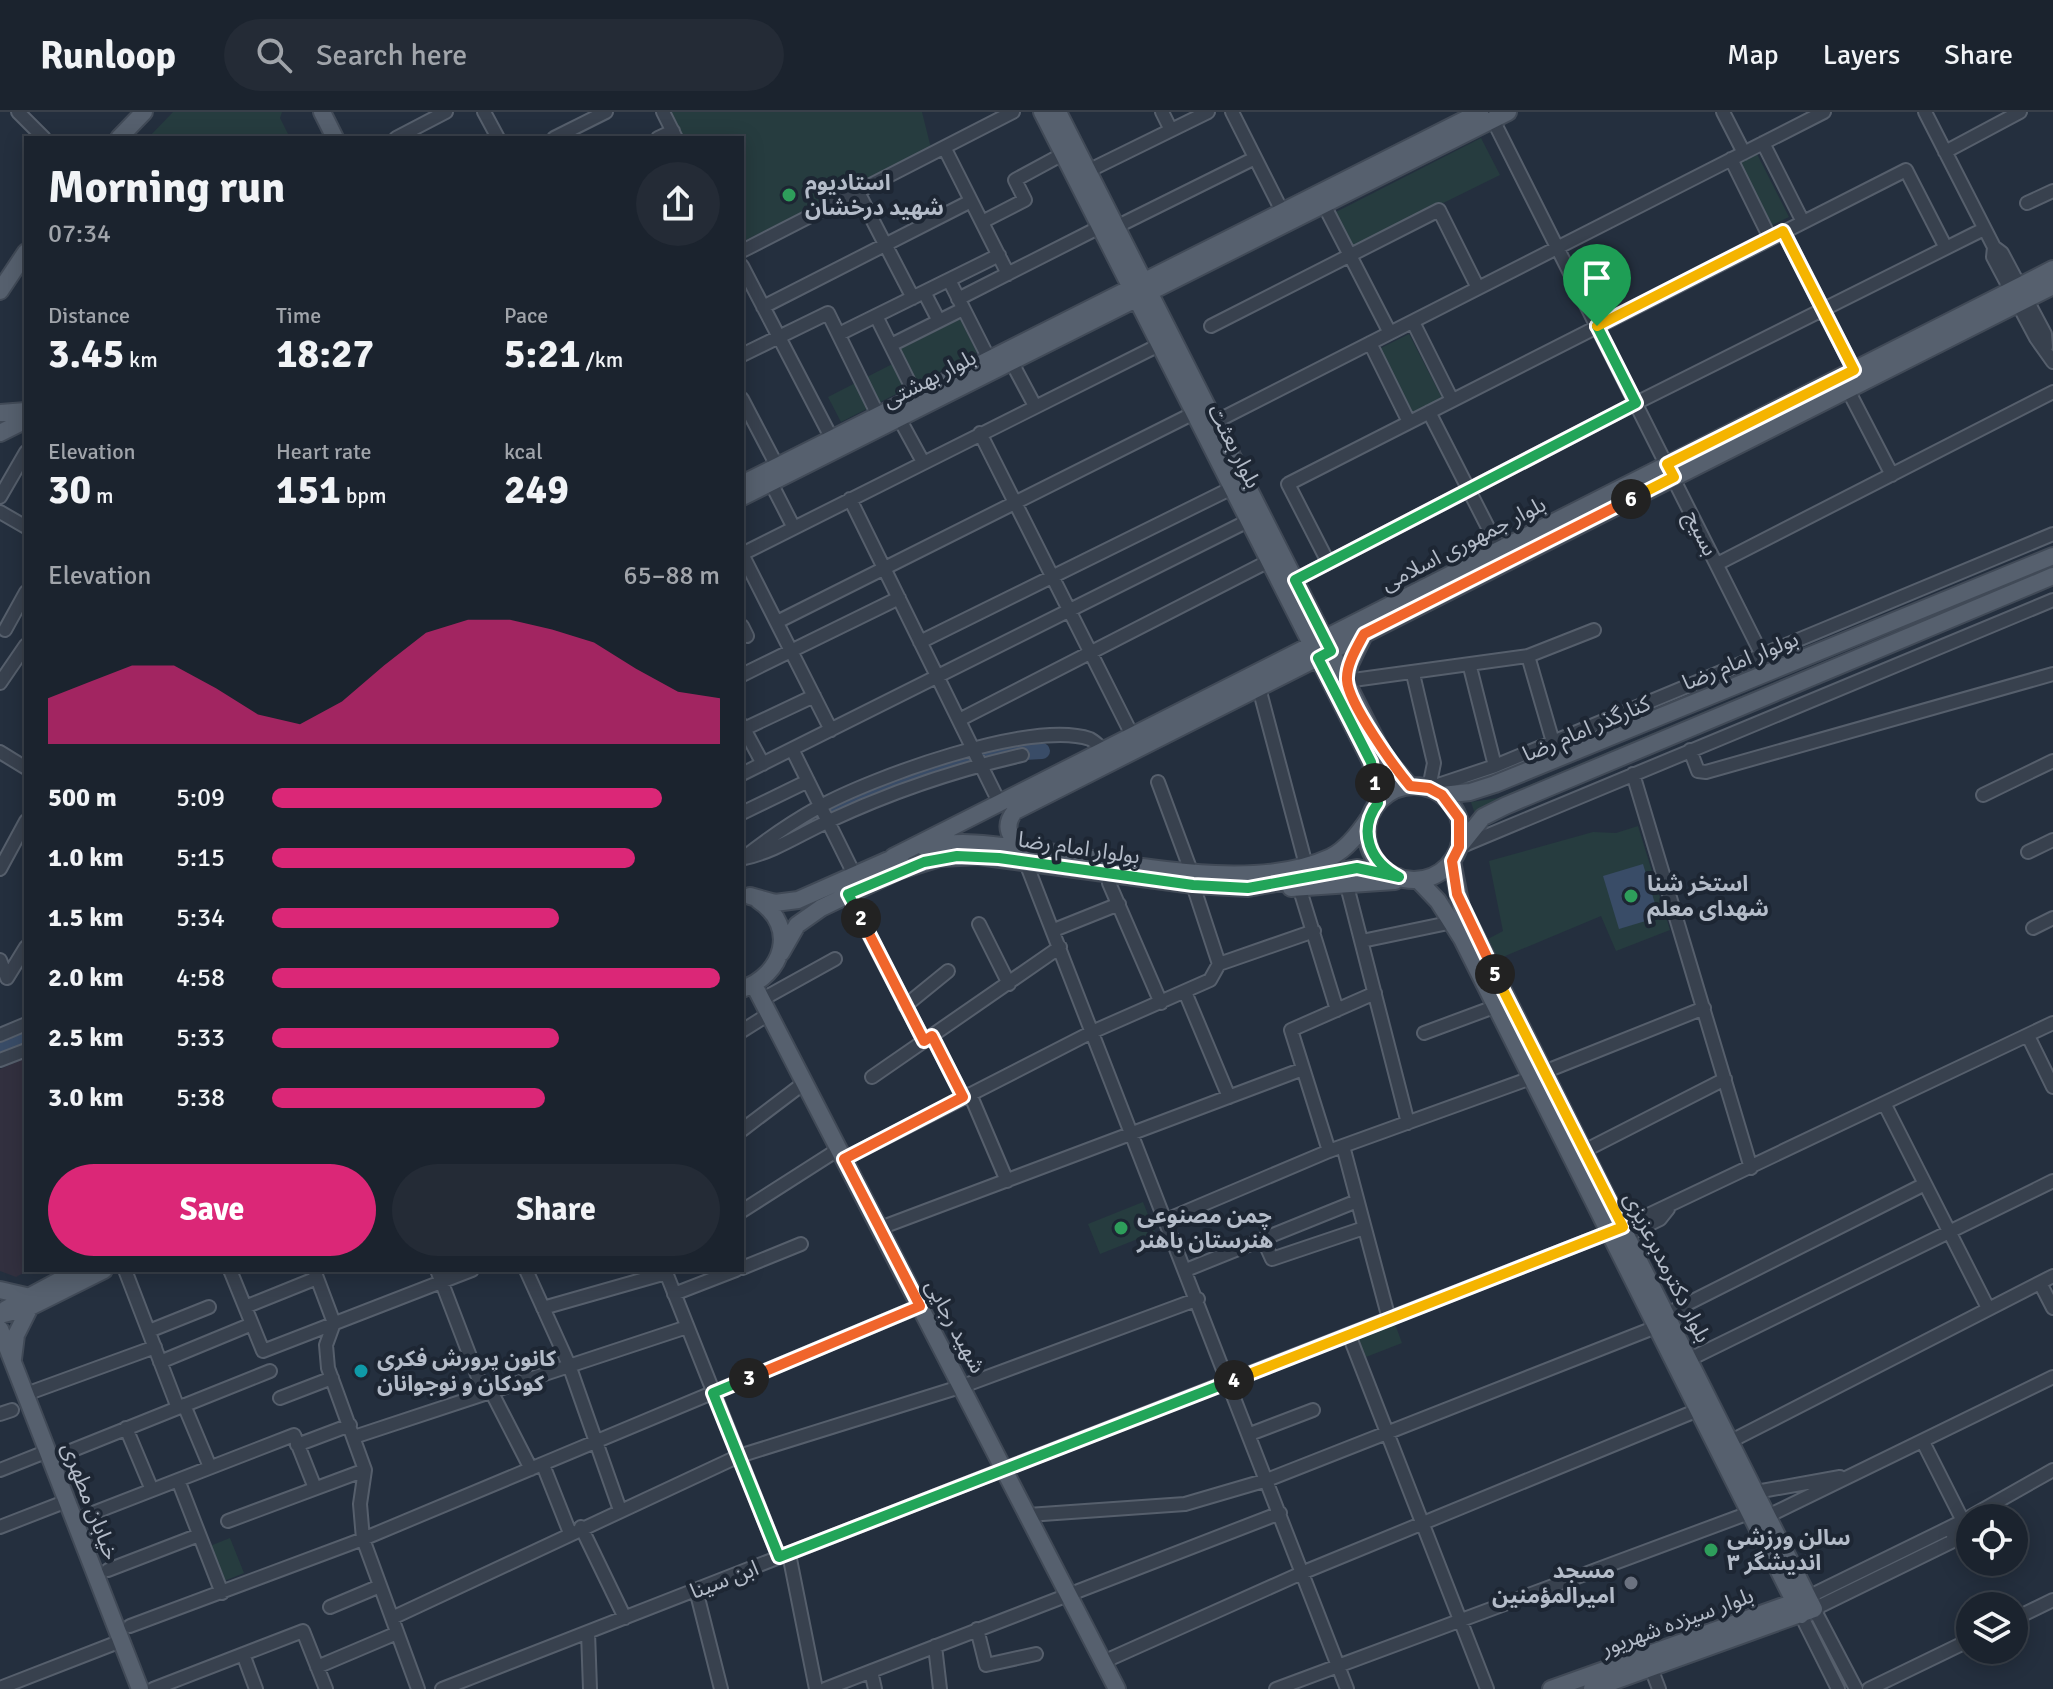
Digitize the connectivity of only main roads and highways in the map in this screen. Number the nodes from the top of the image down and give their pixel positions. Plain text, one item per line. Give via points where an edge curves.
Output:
1 (144, 112) edge
2 (322, 112) edge
3 (1042, 112) edge
4 (1058, 112) edge
5 (1492, 114) edge
6 (121, 136) edge
7 (334, 136) edge
8 (1108, 227) junction
9 (23, 264) edge
10 (2053, 269) edge
11 (2053, 286) edge
12 (1140, 290) junction
13 (0, 291) edge
14 (2019, 295) junction
15 (24, 411) edge
16 (0, 413) edge
17 (24, 421) edge
18 (0, 433) edge
19 (1671, 471) junction
20 (774, 474) junction
21 (744, 483) edge
22 (744, 496) edge
23 (2053, 556) edge
24 (2049, 578) edge
25 (1364, 634) junction
26 (1321, 648) junction
27 (1346, 681) junction
28 (1108, 756) junction
29 (1410, 786) junction
30 (1435, 792) junction
31 (1378, 803) junction
32 (1369, 818) junction
33 (1455, 854) junction
34 (1025, 856) junction
35 (893, 857) junction
36 (1192, 878) junction
37 (1410, 879) junction
38 (1277, 885) junction
39 (746, 895) edge
40 (781, 953) junction
41 (756, 997) edge
42 (1538, 1075) junction
43 (1620, 1232) junction
44 (78, 1275) edge
45 (0, 1290) edge
46 (28, 1302) junction
47 (0, 1314) edge
48 (1661, 1320) junction
49 (0, 1329) edge
50 (6, 1354) edge
51 (1724, 1444) junction
52 (1804, 1606) junction
53 (140, 1689) edge
54 (1117, 1689) edge
55 (1551, 1689) edge
56 (1592, 1689) edge

1 - 6 main road
2 - 7 main road
3 - 8 main road, بلوار بعثت
4 - 8 main road, بلوار بعثت
5 - 12 main road, بلوار بهشتی via 1324,205
5 - 12 main road, بلوار بهشتی via 1282,211
8 - 12 main road, بلوار بعثت
9 - 13 main road
10 - 14 main road, بلوار جمهوری اسلامی
11 - 14 main road, بلوار جمهوری اسلامی
12 - 20 main road, بلوار بهشتی via 899,418
12 - 20 main road, بلوار بهشتی via 989,359
12 - 26 main road, بلوار بعثت via 1295,580
12 - 26 main road, بلوار بعثت via 1159,345 1269,561
14 - 19 main road, بلوار جمهوری اسلامی via 1854,370
14 - 19 main road, بلوار جمهوری اسلامی via 1848,390
15 - 16 main road
17 - 18 main road
19 - 25 main road, بلوار جمهوری اسلامی
19 - 26 main road, بلوار جمهوری اسلامی via 1499,549
20 - 21 main road, بلوار بهشتی
20 - 22 main road, بلوار بهشتی
23 - 30 main road, بولوار امام رضا via 1495,784 1470,792
24 - 33 main road, بولوار امام رضا via 1505,806 1483,817
25 - 26 main road, بلوار جمهوری اسلامی
25 - 27 main road
26 - 27 main road, بلوار بعثت
26 - 28 main road, بلوار جمهوری اسلامی via 1259,688
26 - 28 main road, بلوار جمهوری اسلامی via 1132,735
26 - 31 main road, بلوار بعثت via 1371,762
27 - 29 main road, بلوار بعثت via 1384,756
28 - 34 main road, بلوار جمهوری اسلامی via 1008,819 1011,838
28 - 35 main road, بلوار جمهوری اسلامی via 999,802
29 - 30 main road
29 - 31 main road
30 - 33 main road via 1459,818
31 - 32 main road
32 - 36 main road, بولوار امام رضا via 1333,856 1306,865
32 - 37 main road via 1367,833 1376,860
33 - 37 main road via 1442,870
33 - 42 main road, بلوار دکترمدبرعزیزی via 1461,907
34 - 35 main road, بولوار امام رضا via 948,843
34 - 36 main road, بولوار امام رضا
34 - 40 main road, بولوار امام رضا via 940,858 898,871 806,916
35 - 39 main road, بولوار امام رضا via 798,900 775,903
36 - 38 main road, بولوار امام رضا via 1248,888
37 - 38 main road via 1300,890
37 - 38 main road, بولوار امام رضا via 1357,868
37 - 42 main road, بلوار دکترمدبرعزیزی via 1453,922 1494,1007
39 - 40 main road via 773,913
40 - 41 main road, بولوار امام رضا
41 - 54 main road, شهید رجایی
42 - 43 main road, بلوار دکترمدبرعزیزی
42 - 43 main road, بلوار دکترمدبرعزیزی via 1584,1151
43 - 48 main road, بلوار دکترمدبرعزیزی
44 - 46 main road
45 - 46 main road
46 - 47 main road
46 - 50 main road
48 - 51 main road, بلوار دکترمدبرعزیزی via 1698,1410
48 - 51 main road, بلوار دکترمدبرعزیزی via 1690,1359
49 - 50 main road, خیابان مطهری
50 - 53 main road, خیابان مطهری via 55,1453 67,1501 125,1633
51 - 52 main road, بلوار دکترمدبرعزیزی via 1749,1513
51 - 52 main road, بلوار دکترمدبرعزیزی via 1768,1516
52 - 55 main road, بلوار سیزده شهریور
52 - 56 main road, بلوار سیزده شهریور

